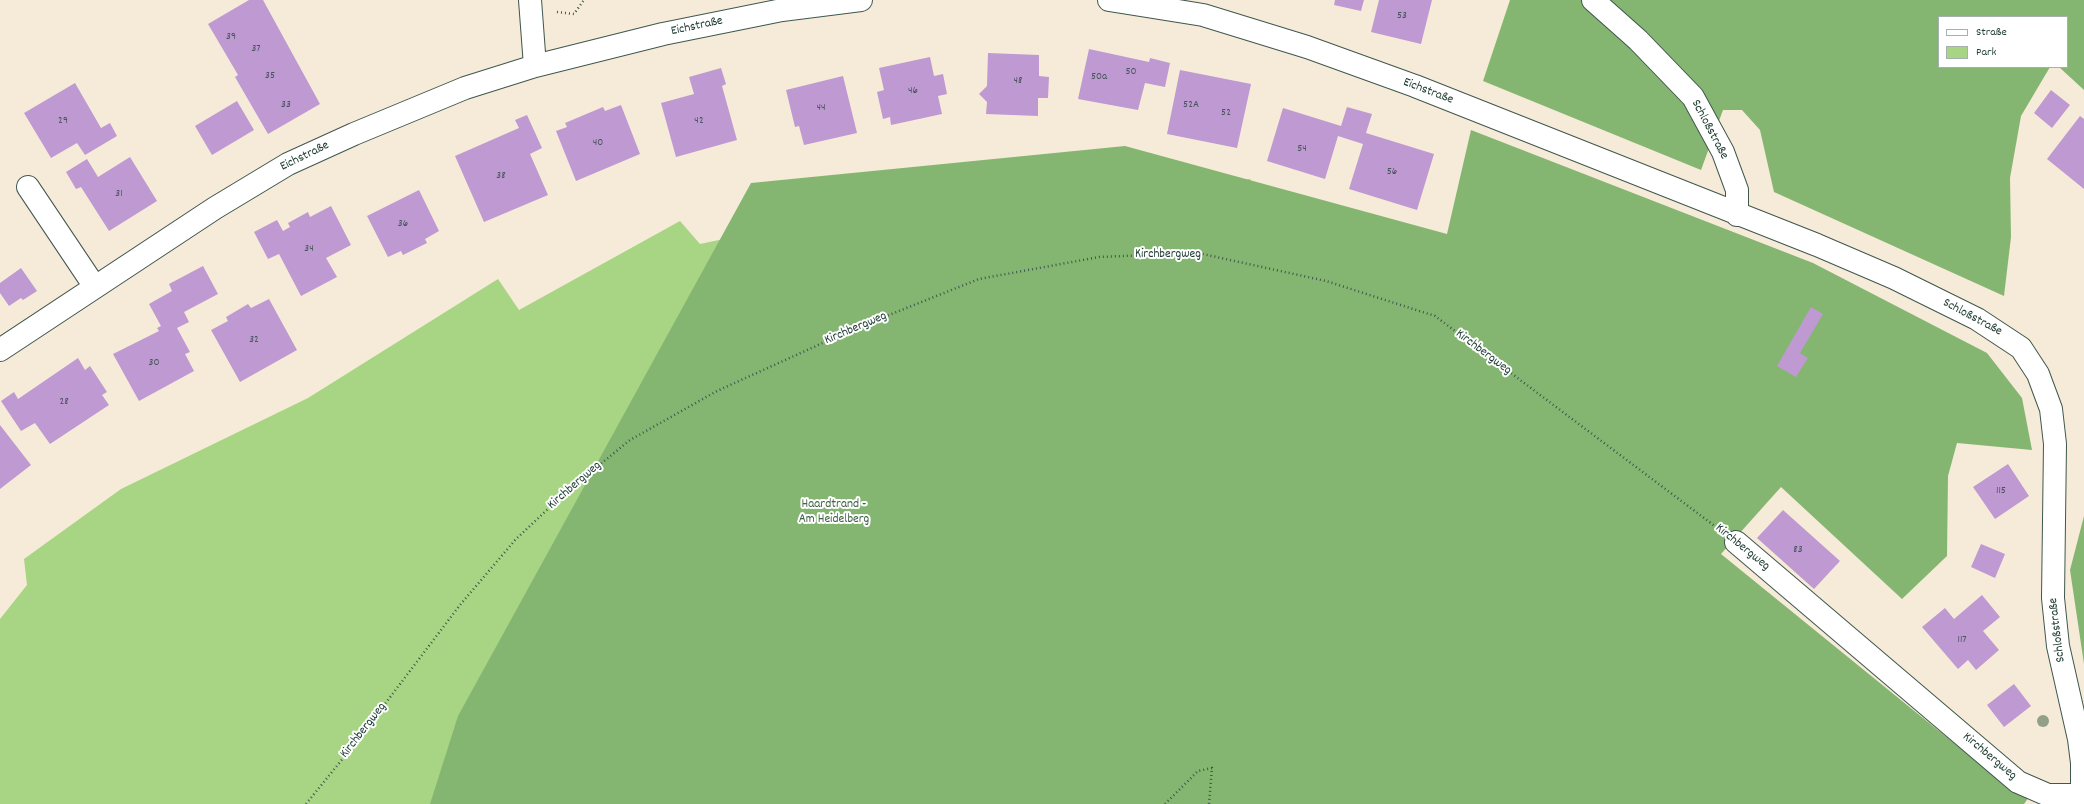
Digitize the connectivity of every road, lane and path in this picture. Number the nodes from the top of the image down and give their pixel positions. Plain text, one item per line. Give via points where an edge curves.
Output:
1 (530, 0) edge
2 (861, 0) edge
3 (1109, 0) edge
4 (1593, 0) edge
5 (535, 66) junction
6 (28, 187) dead end
7 (1737, 215) junction
8 (95, 287) junction
9 (0, 350) edge
10 (1736, 542) joint
11 (2048, 799) edge
12 (2082, 800) edge
13 (306, 804) edge
14 (1165, 804) edge
15 (1209, 804) edge

1 - 5 street
2 - 5 street, Eichstraße via 782,10 663,34
3 - 7 street, Eichstraße via 1204,15 1307,47 1415,86
4 - 7 street, Schloßstraße via 1638,40 1693,97 1723,152 1737,190
5 - 8 street, Eichstraße via 465,88 288,164 215,208
6 - 8 street
7 - 12 street, Schloßstraße via 1894,278 1977,319 2021,348 2038,374 2051,409 2055,444 2053,598 2058,646 2079,739
8 - 9 street, Eichstraße
10 - 11 street, Kirchbergweg via 1992,761 2018,782
10 - 13 path, Kirchbergweg via 1435,316 1326,281 1198,253 1099,257 979,279 849,331 717,391 630,440 565,493 516,539 460,605
11 - 12 street, Kirchbergweg
14 - 15 path via 1198,771 1212,768

